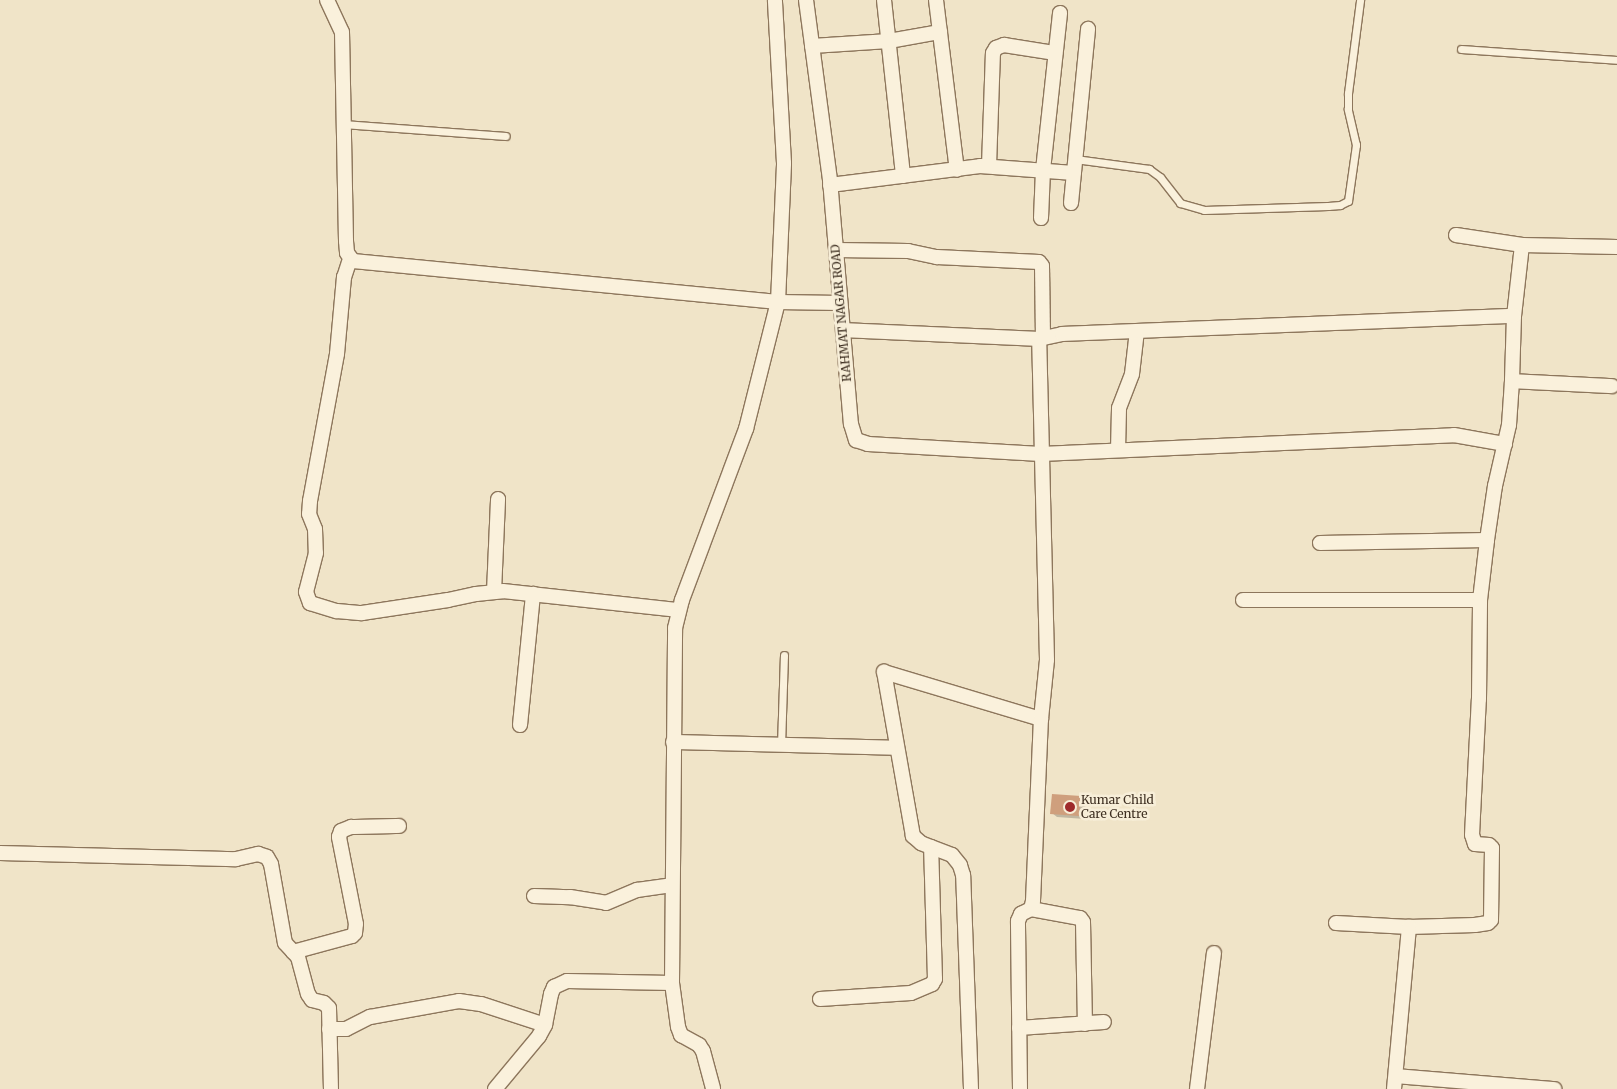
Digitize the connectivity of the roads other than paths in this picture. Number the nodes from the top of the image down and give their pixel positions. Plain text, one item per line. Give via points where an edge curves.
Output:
1 (327, 0) edge
2 (775, 0) edge
3 (806, 0) edge
4 (884, 0) edge
5 (936, 0) edge
6 (1360, 0) edge
7 (1060, 13) dead end
8 (1088, 29) dead end
9 (940, 32) junction
10 (889, 41) junction
11 (812, 46) junction
12 (1461, 49) dead end
13 (1056, 52) junction
14 (1617, 60) edge
15 (343, 124) junction
16 (506, 136) dead end
17 (989, 166) junction
18 (1074, 166) junction
19 (957, 170) junction
20 (1043, 170) junction
21 (903, 176) junction
22 (830, 186) junction
23 (1070, 203) dead end
24 (1041, 218) dead end
25 (1456, 235) dead end
26 (1522, 245) junction
27 (1617, 248) edge
28 (836, 250) junction
29 (350, 259) junction
30 (778, 302) junction
31 (840, 303) junction
32 (1514, 316) junction
33 (843, 330) junction
34 (1137, 332) junction
35 (1041, 339) junction
36 (1512, 381) junction
37 (1612, 386) dead end
38 (1505, 444) junction
39 (1118, 450) junction
40 (1042, 454) junction
41 (498, 499) dead end
42 (1487, 540) junction
43 (1320, 543) dead end
44 (494, 592) junction
45 (533, 594) junction
46 (1243, 600) dead end
47 (1480, 600) junction
48 (680, 610) junction
49 (784, 655) dead end
50 (1040, 719) junction
51 (520, 725) dead end
52 (673, 742) junction
53 (781, 745) junction
54 (897, 748) junction
55 (399, 826) dead end
56 (931, 847) junction
57 (0, 853) edge
58 (672, 885) junction
59 (534, 896) dead end
60 (1031, 909) junction
61 (1336, 923) dead end
62 (1409, 927) junction
63 (293, 952) junction
64 (1214, 953) dead end
65 (672, 983) junction
66 (820, 999) dead end
67 (1104, 1022) dead end
68 (1085, 1024) junction
69 (545, 1025) junction
70 (1020, 1028) junction
71 (329, 1029) junction
72 (1395, 1082) edge
73 (331, 1089) edge
74 (495, 1089) edge
75 (713, 1089) edge
76 (971, 1089) edge
77 (1020, 1089) edge
78 (1197, 1089) edge
79 (1554, 1089) edge

1 - 15 street via 342,32
2 - 30 street via 784,163
3 - 11 street, RAHMAT NAGAR ROAD
4 - 10 street
5 - 9 street
6 - 18 lane via 1348,93 1356,146 1348,201 1328,206 1204,210 1180,203 1160,177 1149,169
7 - 13 street
8 - 18 street
9 - 10 street
9 - 19 street
10 - 11 street
10 - 21 street
11 - 22 street, RAHMAT NAGAR ROAD
12 - 14 lane
13 - 17 street via 1004,45 993,53
13 - 20 street
15 - 16 lane
15 - 29 street via 346,241
17 - 19 street
17 - 20 street
18 - 20 street
18 - 23 street
19 - 21 street
20 - 24 street
21 - 22 street
22 - 28 street, RAHMAT NAGAR ROAD
25 - 26 street
26 - 27 street
26 - 32 street
28 - 31 street, RAHMAT NAGAR ROAD
28 - 35 street via 908,251 937,257 1039,262 1042,266
29 - 30 street via 357,263
29 - 44 street via 337,354 310,501 316,553 306,598 314,606 362,613
30 - 31 street
30 - 48 street via 746,429
31 - 33 street, RAHMAT NAGAR ROAD
32 - 34 street
32 - 36 street
33 - 35 street
33 - 40 street, RAHMAT NAGAR ROAD via 851,424 856,440 868,444
34 - 35 street via 1062,334
34 - 39 street via 1132,374 1118,408
35 - 40 street
36 - 37 street
36 - 38 street
38 - 39 street via 1454,435
38 - 42 street
39 - 40 street
40 - 50 street via 1046,660
41 - 44 street
42 - 43 street
42 - 47 street
44 - 45 street
45 - 48 street
45 - 51 street
46 - 47 street
47 - 62 street via 1472,834 1475,844 1492,848 1493,915 1488,923 1475,925
48 - 52 street via 675,628
49 - 53 lane
50 - 54 street via 884,672
50 - 60 street
52 - 53 street
52 - 58 street
53 - 54 street
54 - 56 street via 911,830 917,840
55 - 63 street via 351,827 341,831 339,837 355,933
56 - 66 street via 935,979 932,984 911,992
56 - 76 street via 956,859 963,875
57 - 63 street via 236,859 262,854 271,864 286,942
58 - 59 street via 637,890 606,903
58 - 65 street
60 - 68 street via 1080,918 1083,922
60 - 70 street via 1021,914 1018,921
61 - 62 street
62 - 72 street
63 - 71 street via 298,957 308,994 312,1000 329,1008
64 - 78 street
65 - 69 street via 567,981 554,987
65 - 75 street via 681,1035 703,1051
67 - 68 street
68 - 70 street
69 - 71 street via 481,1004 459,1001 370,1017 346,1030
69 - 74 street via 524,1056
70 - 77 street
71 - 73 street
72 - 79 street

